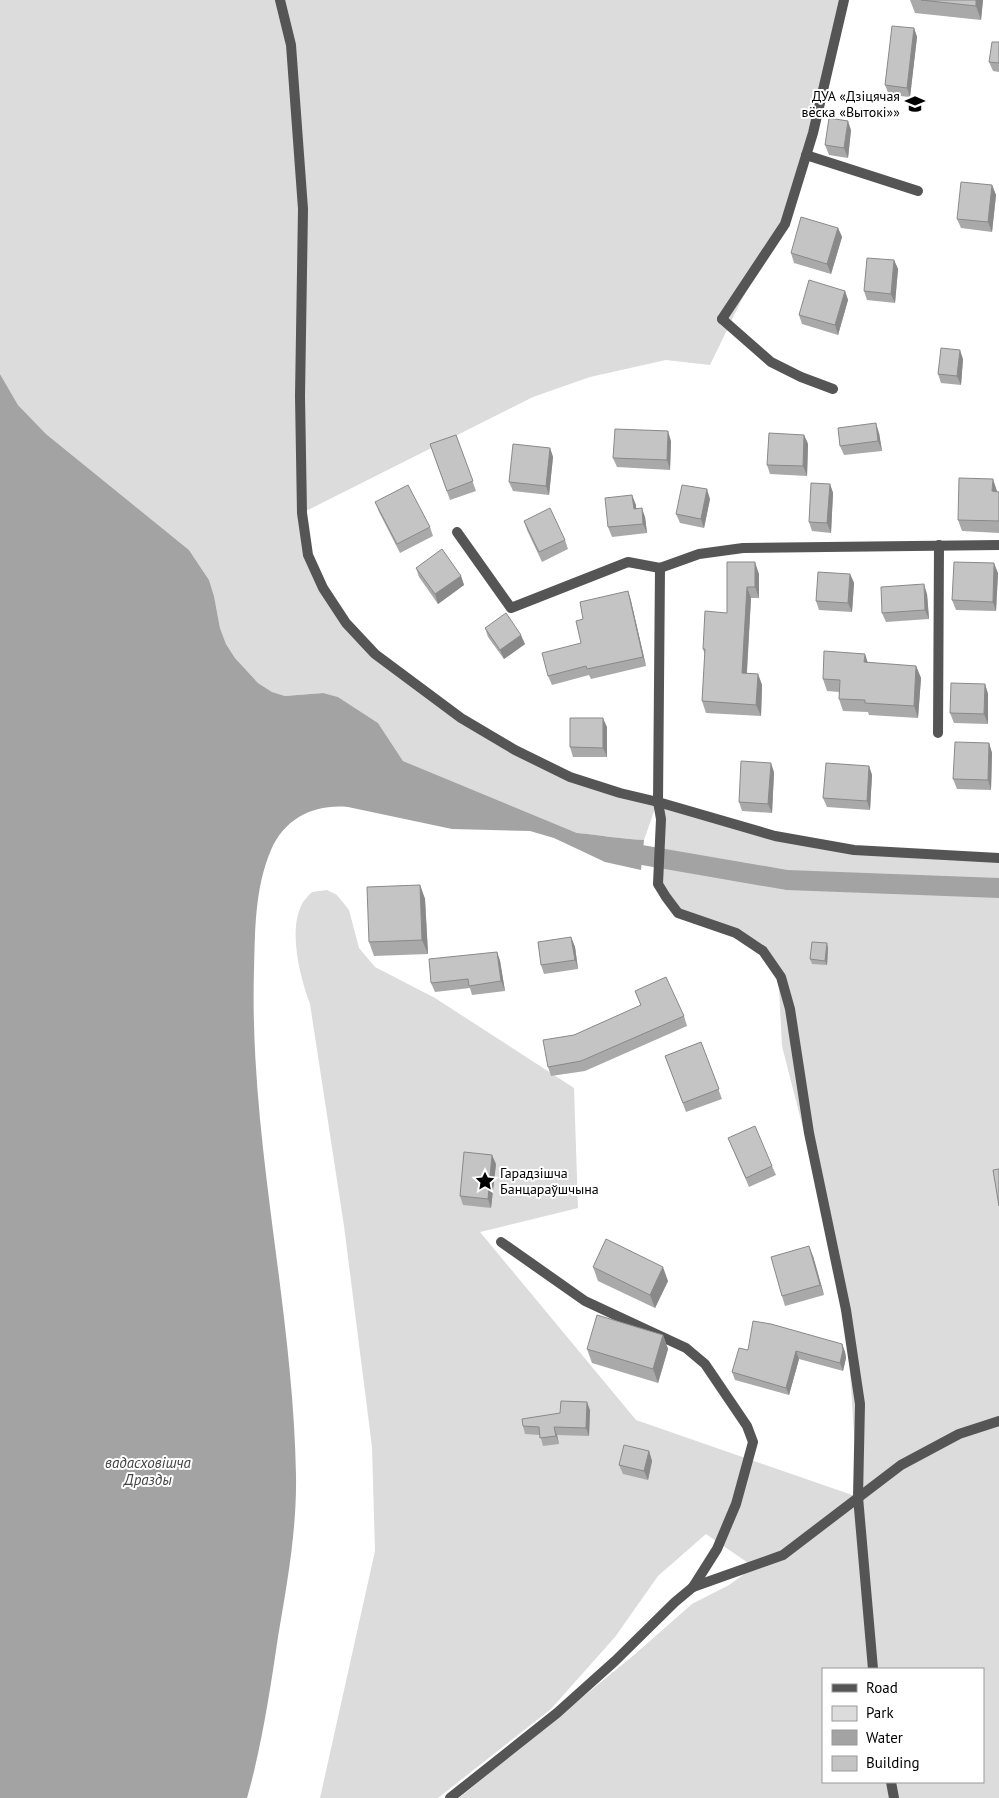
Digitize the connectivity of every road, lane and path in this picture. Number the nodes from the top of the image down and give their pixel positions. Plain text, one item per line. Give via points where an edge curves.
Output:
1 (280, 0) edge
2 (844, 0) edge
3 (806, 156) junction
4 (918, 191) dead end
5 (833, 390) dead end
6 (457, 532) dead end
7 (939, 545) junction
8 (999, 545) edge
9 (660, 568) junction
10 (938, 733) dead end
11 (658, 802) junction
12 (999, 858) edge
13 (501, 1242) dead end
14 (999, 1421) edge
15 (858, 1497) junction
16 (693, 1587) junction
17 (873, 1668) edge
18 (891, 1783) edge
19 (450, 1798) edge
20 (894, 1798) edge

1 - 11 street via 291,45 304,209 300,396 302,512 308,555 323,588 346,623 375,654 461,718 515,750 570,776
2 - 3 street
3 - 4 street
3 - 5 street via 784,224 722,319 771,362
6 - 9 street via 511,608 628,562
7 - 8 street
7 - 9 street via 742,548 699,554
7 - 10 street
9 - 11 street
11 - 12 street via 775,836 854,850
11 - 15 street via 661,819 658,884 678,913 736,933 763,951 781,977 790,1009 809,1133 846,1310 860,1404
13 - 16 street via 585,1301 686,1348 705,1364 747,1426 753,1442 736,1504 718,1549
14 - 15 street via 959,1434 901,1465
15 - 16 street via 783,1555
15 - 17 street
16 - 19 street via 557,1713
18 - 20 street

